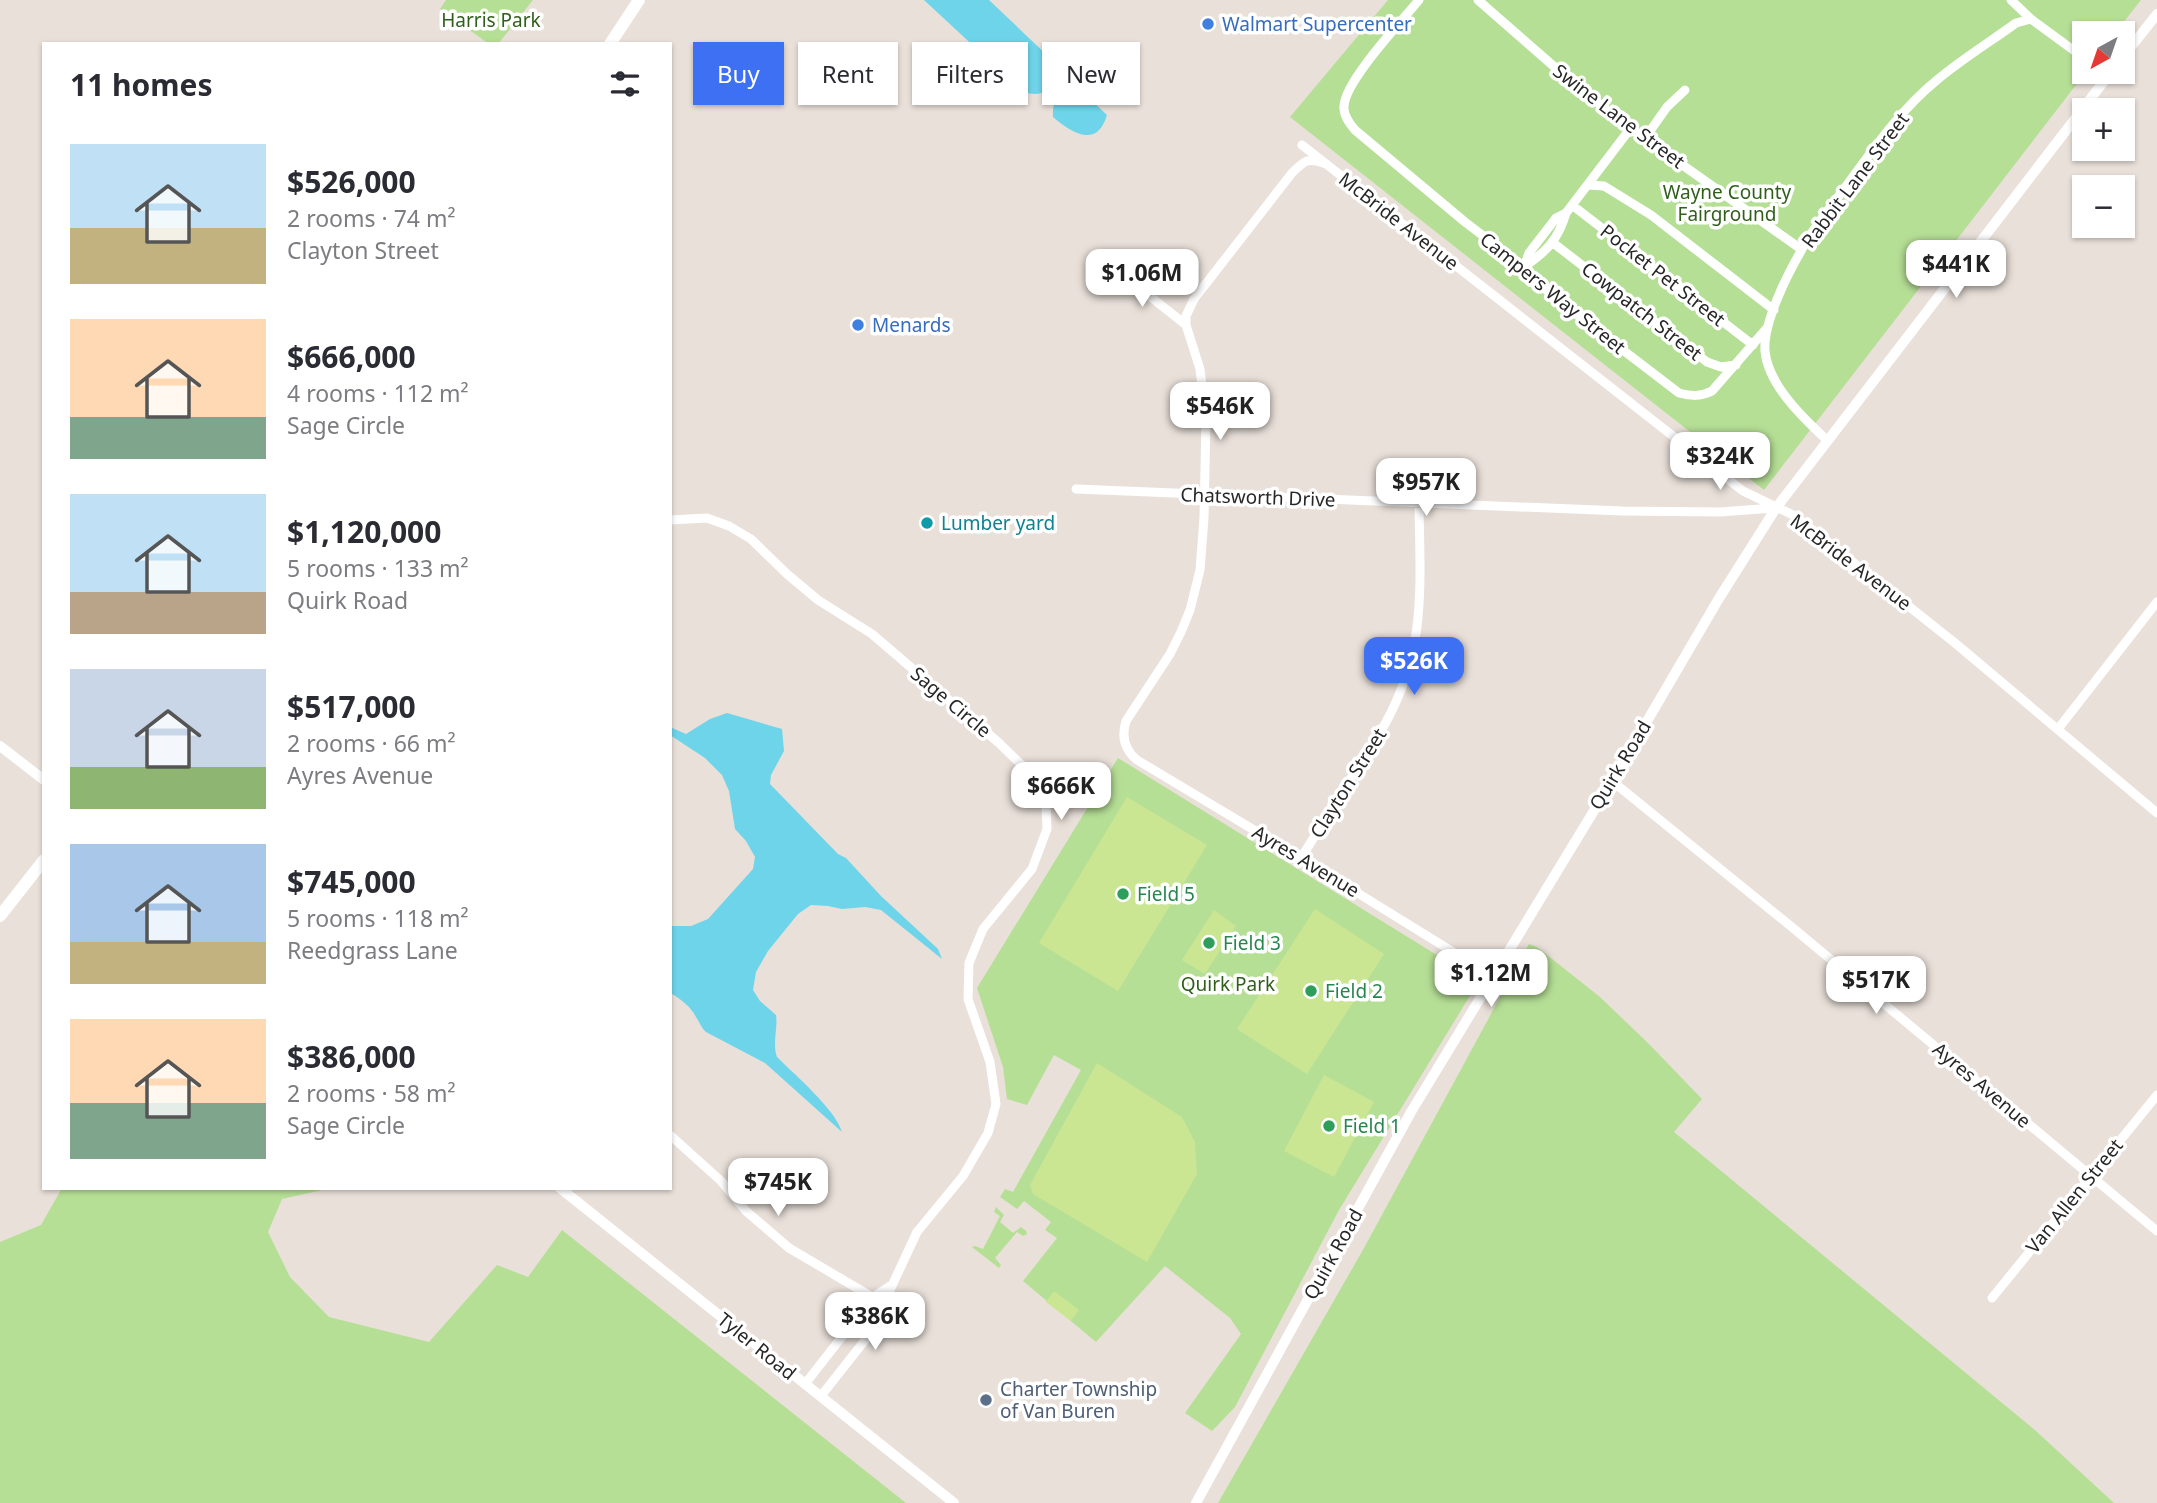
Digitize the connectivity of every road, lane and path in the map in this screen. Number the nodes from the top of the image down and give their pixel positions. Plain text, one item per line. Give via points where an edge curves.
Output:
1 (639, 0) edge
2 (1419, 0) edge
3 (1478, 0) edge
4 (2011, 0) edge
5 (2156, 18) edge
6 (2031, 19) junction
7 (611, 42) edge
8 (2135, 43) edge
9 (2072, 49) edge
10 (2099, 84) edge
11 (1685, 90) dead end
12 (1630, 128) junction
13 (1645, 138) junction
14 (1302, 145) dead end
15 (1326, 164) junction
16 (1588, 185) junction
17 (1569, 209) junction
18 (1552, 242) junction
19 (1801, 249) junction
20 (1524, 267) junction
21 (1117, 270) dead end
22 (1774, 310) junction
23 (1186, 325) junction
24 (1767, 328) junction
25 (1753, 345) junction
26 (1736, 365) junction
27 (1828, 441) junction
28 (1076, 489) dead end
29 (1205, 496) junction
30 (1419, 503) junction
31 (1776, 508) junction
32 (672, 520) edge
33 (2157, 602) edge
34 (2058, 729) junction
35 (0, 746) edge
36 (42, 778) edge
37 (1612, 781) junction
38 (2157, 813) edge
39 (1301, 858) junction
40 (42, 863) edge
41 (0, 916) edge
42 (1492, 976) junction
43 (2157, 1095) edge
44 (672, 1137) edge
45 (2091, 1176) junction
46 (562, 1190) edge
47 (2157, 1231) edge
48 (890, 1286) junction
49 (873, 1297) junction
50 (1992, 1298) dead end
51 (884, 1304) junction
52 (805, 1384) junction
53 (821, 1396) junction
54 (954, 1503) edge
55 (1196, 1503) edge

1 - 7 main road
2 - 20 street, Campers Way Street via 1356,78 1344,110 1355,130
3 - 12 street, Swine Lane Street
4 - 6 street
5 - 8 street
6 - 9 street
6 - 19 street, Rabbit Lane Street via 2015,23 1927,89 1875,148
10 - 27 street, Quirk Road
11 - 13 street
12 - 13 street, Swine Lane Street
12 - 16 street
13 - 19 street, Swine Lane Street
14 - 15 street, McBride Avenue
15 - 23 street via 1305,161 1292,173 1194,299
15 - 31 street, McBride Avenue via 1743,491
16 - 17 street
16 - 22 street via 1604,186 1633,203
17 - 18 street
17 - 20 street via 1528,253
17 - 25 street, Pocket Pet Street
18 - 20 street
18 - 26 street, Cowpatch Street via 1707,362 1721,367
19 - 22 street, Rabbit Lane Street
20 - 26 street, Campers Way Street via 1551,295 1679,393 1702,396
21 - 23 street
22 - 24 street, Rabbit Lane Street
23 - 29 street via 1205,405
24 - 25 street, Campers Way Street
24 - 27 street, Rabbit Lane Street via 1765,350 1776,382
25 - 26 street, Campers Way Street
27 - 31 street, Quirk Road
28 - 29 street, Chatsworth Drive
29 - 30 street, Chatsworth Drive
29 - 39 street, Ayres Avenue via 1200,570 1190,610 1170,654 1126,721 1124,742 1137,760
30 - 31 street, Chatsworth Drive via 1622,511
30 - 39 street, Clayton Street via 1421,608 1412,661 1385,724
31 - 34 street, McBride Avenue via 1825,539
31 - 37 street, Quirk Road
32 - 48 street, Sage Circle via 707,518 751,539 818,600 872,634 999,743 1033,776 1046,804 1047,829 1032,869 983,929 969,963 968,999 990,1062 996,1104 988,1133 963,1176 916,1232
33 - 34 street
34 - 38 street, McBride Avenue
35 - 36 street
37 - 42 street, Quirk Road
37 - 45 street, Ayres Avenue
39 - 42 street, Ayres Avenue
40 - 41 main road
42 - 55 street, Quirk Road
43 - 45 street, Van Allen Street
44 - 49 street via 789,1248
45 - 47 street, Ayres Avenue
45 - 50 street, Van Allen Street
46 - 52 street, Tyler Road
48 - 49 street
48 - 51 street, Sage Circle
49 - 51 street
49 - 52 street
51 - 53 street, Sage Circle via 869,1335
52 - 53 street, Tyler Road
53 - 54 street, Tyler Road

